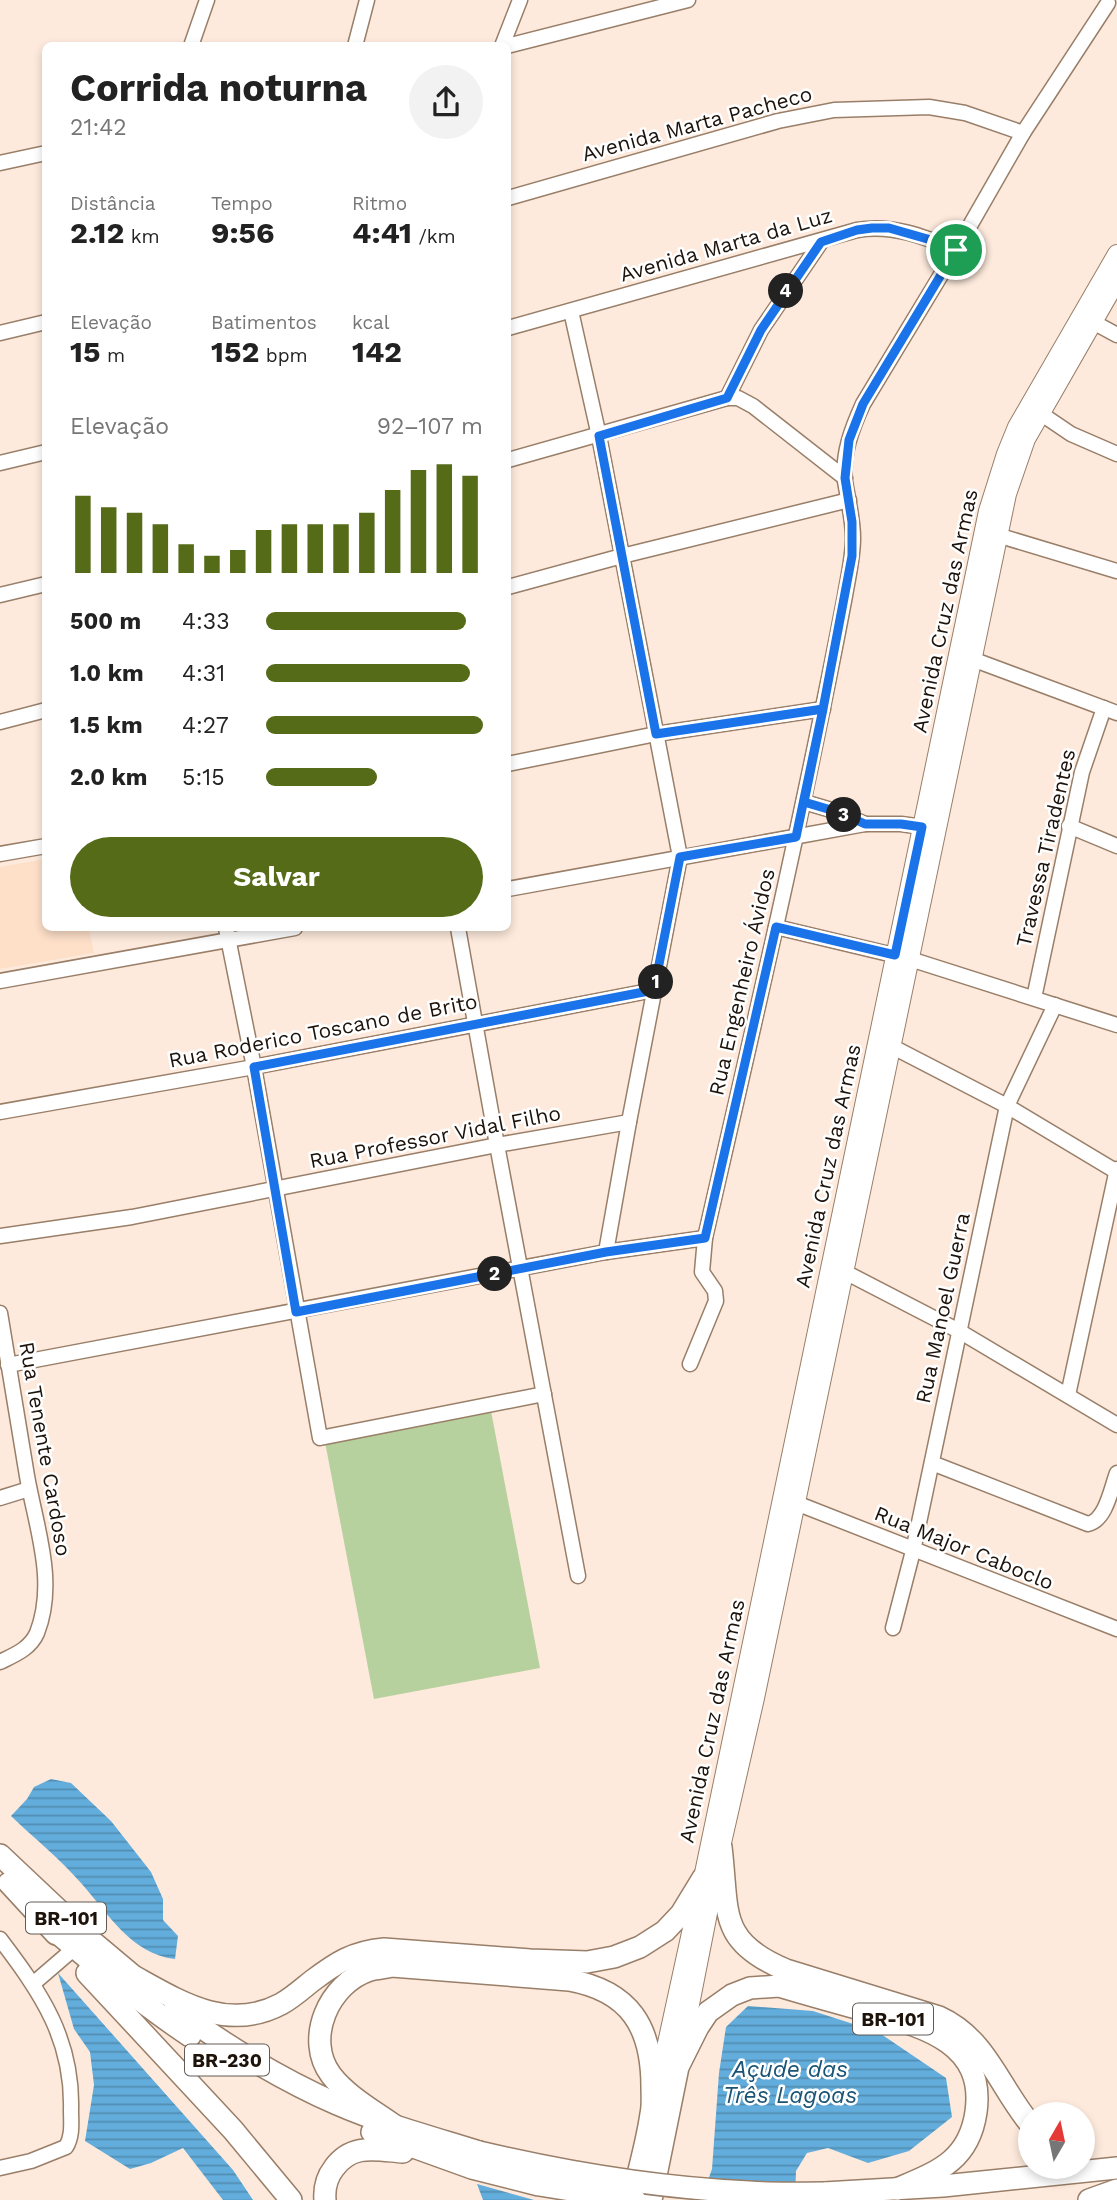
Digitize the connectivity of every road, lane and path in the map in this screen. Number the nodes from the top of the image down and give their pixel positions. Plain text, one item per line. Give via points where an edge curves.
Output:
1 (207, 0) edge
2 (368, 0) edge
3 (520, 0) edge
4 (688, 0) edge
5 (1108, 2) edge
6 (192, 42) edge
7 (356, 42) edge
8 (505, 42) edge
9 (511, 44) edge
10 (1023, 133) junction
11 (42, 154) edge
12 (0, 163) edge
13 (511, 197) edge
14 (821, 242) junction
15 (956, 250) junction
16 (1117, 254) edge
17 (1117, 280) edge
18 (571, 311) junction
19 (1093, 322) junction
20 (42, 323) edge
21 (511, 327) edge
22 (0, 333) edge
23 (1117, 335) edge
24 (727, 398) junction
25 (1040, 413) junction
26 (599, 436) junction
27 (42, 453) edge
28 (1117, 454) edge
29 (511, 459) edge
30 (0, 463) edge
31 (845, 478) junction
32 (849, 500) junction
33 (997, 535) junction
34 (622, 556) junction
35 (1117, 571) edge
36 (42, 585) edge
37 (511, 586) edge
38 (0, 595) edge
39 (972, 659) junction
40 (823, 709) junction
41 (42, 711) edge
42 (1110, 711) edge
43 (0, 722) edge
44 (656, 734) junction
45 (511, 763) edge
46 (804, 802) junction
47 (865, 824) junction
48 (1069, 826) junction
49 (930, 828) junction
50 (796, 837) junction
51 (1117, 846) edge
52 (42, 847) edge
53 (0, 854) edge
54 (680, 857) junction
55 (511, 888) edge
56 (776, 927) junction
57 (261, 931) edge
58 (459, 931) edge
59 (227, 934) edge
60 (903, 957) junction
61 (0, 981) edge
62 (654, 990) junction
63 (1034, 998) junction
64 (1055, 1005) junction
65 (476, 1023) junction
66 (1117, 1025) edge
67 (891, 1046) junction
68 (254, 1067) junction
69 (1007, 1106) junction
70 (0, 1112) edge
71 (629, 1122) junction
72 (497, 1145) junction
73 (1116, 1170) edge
74 (275, 1189) junction
75 (0, 1236) edge
76 (705, 1238) junction
77 (606, 1252) junction
78 (521, 1269) junction
79 (843, 1271) junction
80 (296, 1312) junction
81 (0, 1313) edge
82 (959, 1331) junction
83 (690, 1364) dead end
84 (8, 1365) junction
85 (544, 1394) junction
86 (1068, 1395) junction
87 (1117, 1425) edge
88 (932, 1463) junction
89 (1117, 1473) edge
90 (30, 1489) junction
91 (0, 1498) edge
92 (796, 1503) junction
93 (913, 1550) junction
94 (578, 1576) dead end
95 (893, 1628) dead end
96 (1117, 1629) edge
97 (0, 1662) edge
98 (721, 1847) junction
99 (0, 1855) edge
100 (0, 1874) edge
101 (703, 1878) junction
102 (48, 1925) junction
103 (0, 1939) edge
104 (70, 1952) junction
105 (135, 1977) junction
106 (34, 1983) junction
107 (678, 2067) junction
108 (1018, 2106) edge
109 (652, 2113) junction
110 (395, 2126) junction
111 (430, 2154) junction
112 (1096, 2159) edge
113 (476, 2160) junction
114 (1117, 2161) edge
115 (0, 2168) edge
116 (1117, 2168) edge
117 (1117, 2182) edge
118 (897, 2189) junction
119 (1117, 2190) edge
120 (291, 2200) edge
121 (325, 2200) edge
122 (634, 2200) edge
123 (651, 2200) edge
124 (943, 2200) edge
125 (1089, 2200) edge

1 - 6 street
2 - 7 street
3 - 8 street
4 - 9 street
5 - 10 street, Rua Engenheiro Ávidos
10 - 13 street, Avenida Marta Pacheco via 965,113 929,107 834,110 778,121
10 - 15 street, Rua Engenheiro Ávidos
11 - 12 street
14 - 15 street, Avenida Marta da Luz via 857,230 889,228
14 - 18 street, Avenida Marta da Luz
14 - 24 street via 761,330
15 - 31 street, Rua Engenheiro Ávidos via 863,404 849,440
16 - 49 main road, Avenida Cruz das Armas via 1017,427 997,480
17 - 19 main road, Avenida Cruz das Armas
18 - 21 street, Avenida Marta da Luz
18 - 26 street
19 - 23 street
19 - 25 main road, Avenida Cruz das Armas
20 - 22 street
24 - 26 street
24 - 31 street via 753,406
25 - 28 street via 1071,434
25 - 33 main road, Avenida Cruz das Armas via 1016,466
26 - 29 street
26 - 34 street
27 - 30 street
31 - 32 street, Rua Engenheiro Ávidos
32 - 34 street
32 - 40 street, Rua Engenheiro Ávidos via 852,556
33 - 35 street
33 - 39 main road, Avenida Cruz das Armas
34 - 37 street
34 - 44 street
36 - 38 street
39 - 42 street
39 - 49 main road, Avenida Cruz das Armas
40 - 44 street
40 - 46 street, Rua Engenheiro Ávidos
41 - 43 street
42 - 48 street, Travessa Tiradentes via 1083,772
44 - 45 street
44 - 54 street
46 - 47 street
46 - 50 street, Rua Engenheiro Ávidos
47 - 49 street
47 - 50 street
48 - 51 street
48 - 63 street, Travessa Tiradentes
49 - 60 main road, Avenida Cruz das Armas
50 - 54 street
50 - 56 street, Rua Engenheiro Ávidos
52 - 53 street
54 - 55 street
54 - 62 street
56 - 60 street
56 - 76 street, Rua Engenheiro Ávidos
57 - 59 street
58 - 65 street
59 - 61 street
59 - 68 street
60 - 63 street
60 - 67 main road, Avenida Cruz das Armas
60 - 101 main road, Avenida Cruz das Armas
62 - 65 street, Rua Roderico Toscano de Brito
62 - 71 street
63 - 64 street
64 - 66 street
64 - 69 street, Rua Manoel Guerra
65 - 68 street, Rua Roderico Toscano de Brito
65 - 72 street
67 - 69 street
67 - 79 main road, Avenida Cruz das Armas
68 - 70 street, Rua Roderico Toscano de Brito
68 - 74 street
69 - 73 street
69 - 82 street, Rua Manoel Guerra
71 - 72 street, Rua Professor Vidal Filho
71 - 77 street
72 - 74 street, Rua Professor Vidal Filho
72 - 78 street
73 - 86 street
74 - 75 street, Rua Professor Vidal Filho via 132,1217
74 - 80 street
76 - 77 street
76 - 83 street, Rua Engenheiro Ávidos via 702,1272 716,1301
77 - 78 street
78 - 80 street
78 - 85 street
79 - 82 street
79 - 92 main road, Avenida Cruz das Armas
80 - 84 street
80 - 85 street via 320,1438
81 - 84 street, Rua Tenente Cardoso
82 - 86 street
82 - 88 street, Rua Manoel Guerra
84 - 90 street, Rua Tenente Cardoso
85 - 94 street
86 - 87 street
88 - 89 street via 1088,1524 1100,1517
88 - 93 street, Rua Manoel Guerra
90 - 91 street
90 - 97 street, Rua Tenente Cardoso via 42,1543 44,1596 31,1643
92 - 93 street, Rua Major Caboclo
92 - 98 main road, Avenida Cruz das Armas
93 - 95 street, Rua Manoel Guerra
93 - 96 street, Rua Major Caboclo
98 - 107 main road, Avenida Cruz das Armas
98 - 108 highway via 729,1922 746,1948 786,1970 953,2023 980,2049
99 - 105 highway, BR-101
100 - 102 highway, BR-101
101 - 105 highway via 665,1931 640,1947 587,1962 368,1950 334,1965 283,2003 259,2014 238,2016 197,2008
101 - 109 main road, Avenida Cruz das Armas
102 - 104 highway
102 - 111 highway, BR-230 via 156,2013 250,2073 331,2116
103 - 106 street
104 - 106 street
104 - 120 highway
105 - 110 highway, BR-101 via 256,2061 336,2103
106 - 115 street via 61,2040 69,2075 70,2136 66,2147
107 - 118 highway, BR-101 via 708,2012 732,1995 764,1986 779,1986 918,2026 943,2038 970,2067 975,2084 977,2102 969,2139 948,2165
107 - 123 highway, BR-101
109 - 110 highway via 651,2055 645,2036 614,1996 569,1980 391,1966 351,1980 334,1996 325,2011 320,2048 332,2077
109 - 122 highway
110 - 113 highway, BR-101
111 - 113 highway, BR-230
111 - 121 highway via 370,2149 346,2155 330,2173
112 - 114 highway
113 - 118 highway, BR-101, bridge via 751,2193
113 - 122 highway, BR-230, bridge via 539,2185
116 - 118 highway
117 - 124 highway
119 - 125 highway

